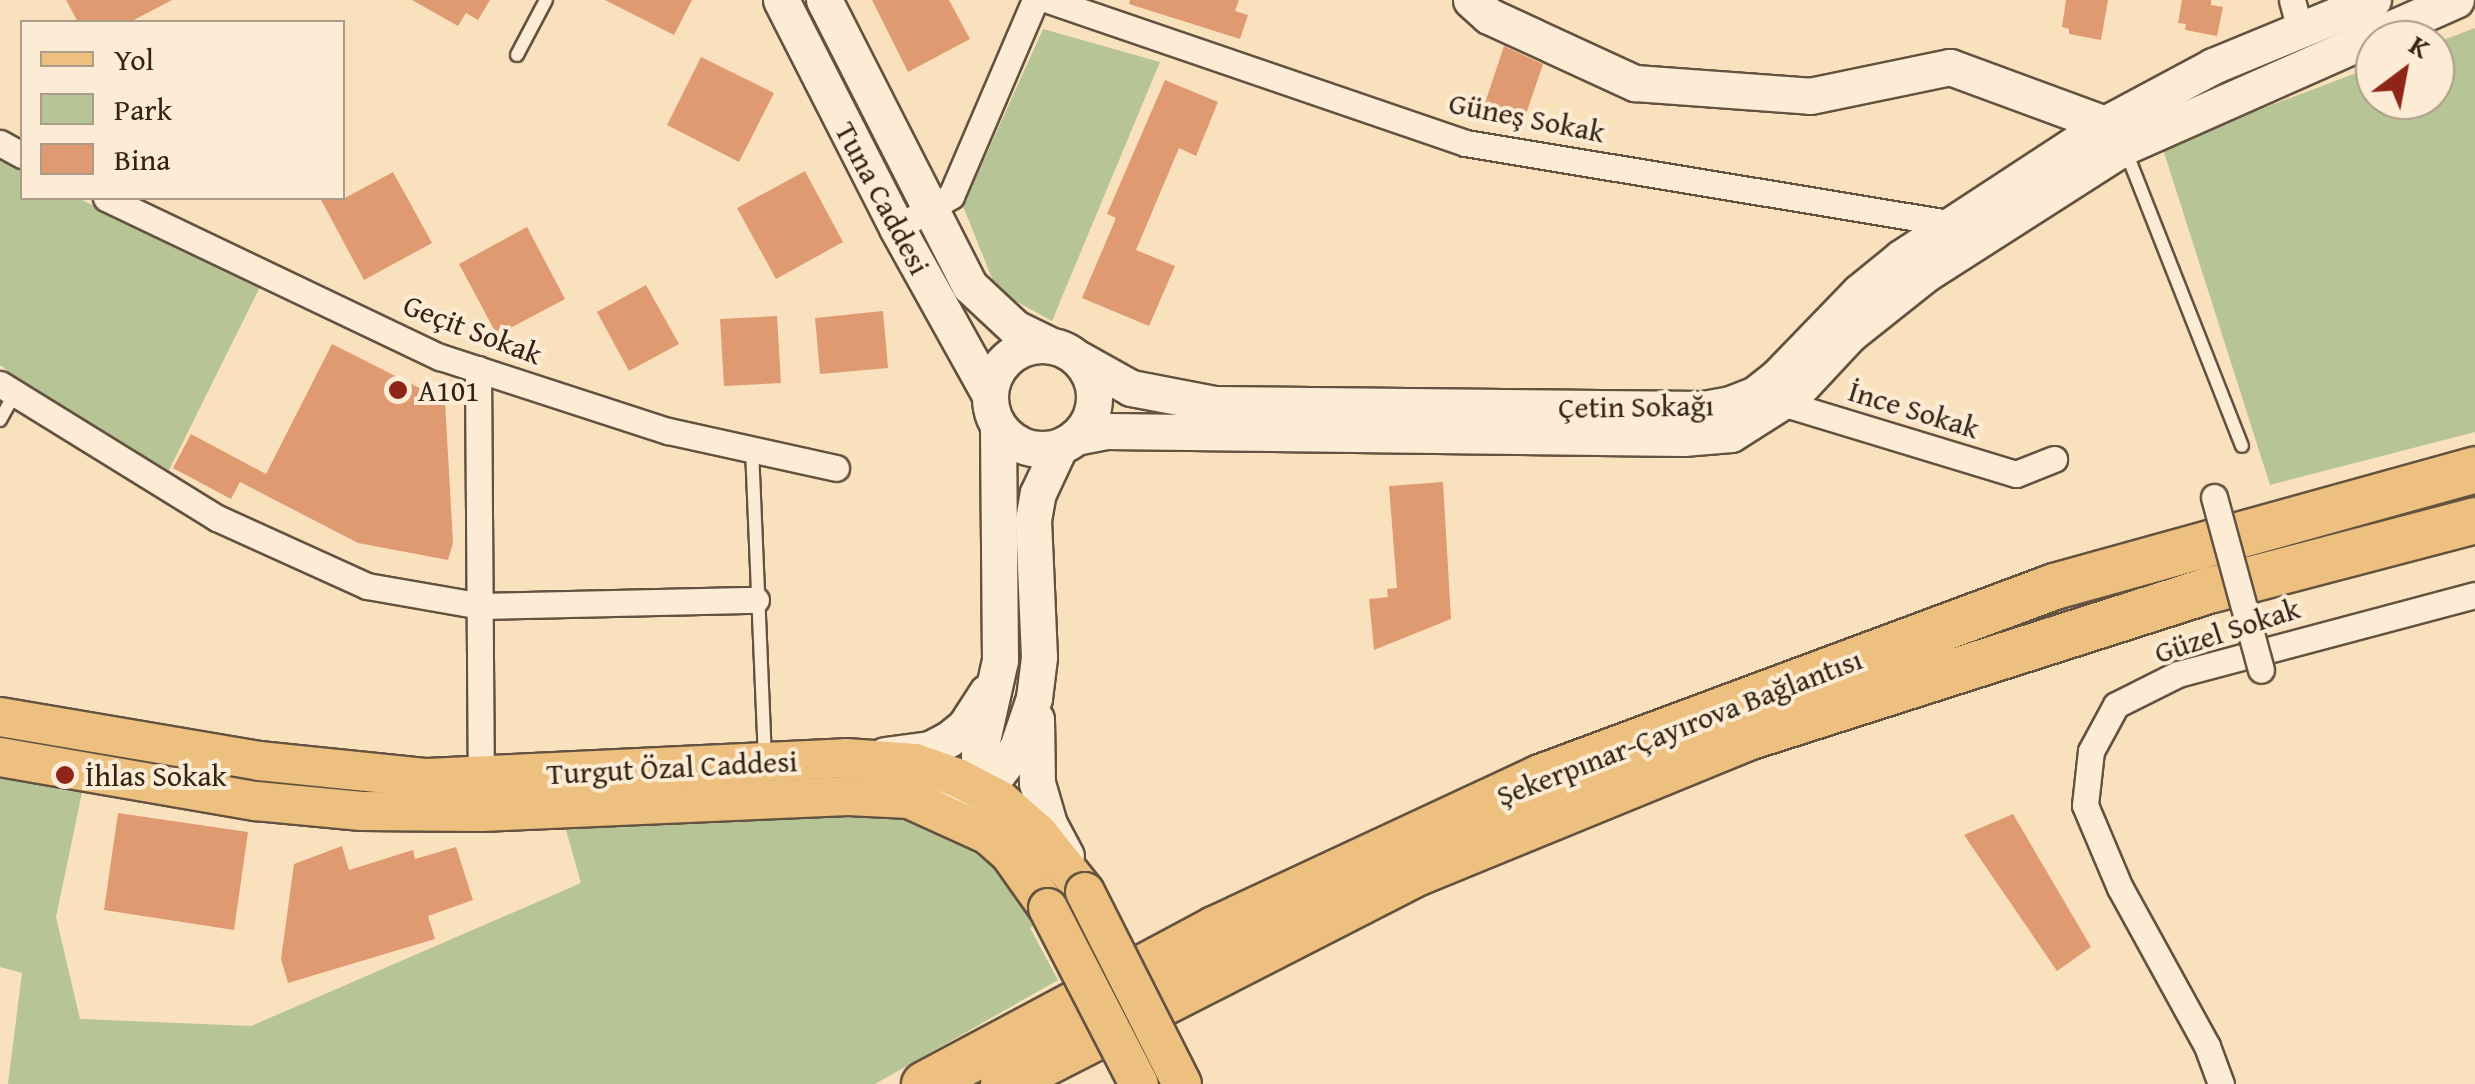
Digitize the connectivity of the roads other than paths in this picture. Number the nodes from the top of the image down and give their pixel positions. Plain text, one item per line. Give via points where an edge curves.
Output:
1 (546, 0) edge
2 (781, 0) edge
3 (824, 0) edge
4 (1035, 0) edge
5 (1048, 0) edge
6 (1471, 0) edge
7 (2373, 0) edge
8 (2456, 0) edge
9 (2296, 15) edge
10 (517, 55) dead end
11 (2114, 135) junction
12 (110, 200) edge
13 (928, 210) junction
14 (1950, 224) junction
15 (897, 228) junction
16 (1064, 352) junction
17 (478, 370) junction
18 (7, 390) edge
19 (1768, 399) junction
20 (993, 410) junction
21 (0, 420) edge
22 (1068, 442) junction
23 (2242, 446) dead end
24 (752, 450) junction
25 (2054, 459) dead end
26 (836, 468) dead end
27 (2475, 469) edge
28 (2214, 497) dead end
29 (2475, 520) edge
30 (2475, 595) edge
31 (756, 600) junction
32 (482, 606) junction
33 (998, 637) junction
34 (2261, 670) dead end
35 (1037, 676) junction
36 (0, 717) edge
37 (0, 757) edge
38 (846, 758) junction
39 (766, 762) junction
40 (979, 788) junction
41 (481, 794) junction
42 (814, 797) junction
43 (1010, 853) junction
44 (1085, 892) junction
45 (924, 1084) edge
46 (1003, 1084) edge
47 (1139, 1084) edge
48 (1182, 1084) edge
49 (2221, 1084) edge

1 - 10 lane
2 - 15 street, Tuna Caddesi
3 - 13 street, Tuna Caddesi
4 - 13 street via 951,196
5 - 14 street, Güneş Sokak via 1465,143
6 - 11 street via 1489,16 1636,84 1810,96 1950,68
7 - 9 street
8 - 11 street
9 - 11 street via 2173,85
11 - 14 street, Çetin Sokağı
11 - 19 street
11 - 23 lane
12 - 17 street, Geçit Sokak
13 - 15 street
13 - 16 street, Tuna Caddesi via 970,286 1014,328
14 - 19 street, Çetin Sokağı via 1859,292
15 - 20 street, Tuna Caddesi
16 - 19 street, Çetin Sokağı via 1131,388 1216,404 1703,410
16 - 20 street via 1031,345 1001,362
16 - 22 street via 1089,373 1094,408
17 - 24 street, Geçit Sokak via 668,431
17 - 32 street
18 - 21 lane
18 - 32 street via 217,518 367,586
19 - 22 street via 1746,428 1714,438 1107,430
19 - 25 street, İnce Sokak via 2016,474
20 - 22 street via 1025,447
20 - 33 street
22 - 35 street via 1038,493 1033,520
24 - 26 street, Geçit Sokak
24 - 31 lane
27 - 45 highway, Şekerpınar-Çayırova Bağlantısı via 2054,586 1540,777 1214,929
28 - 34 street, bridge
29 - 46 highway, Şekerpınar-Çayırova Bağlantısı via 2212,588 1744,738 1418,872
30 - 49 street, Güzel Sokak via 2178,674 2116,705 2091,750 2085,804 2120,888
31 - 32 street
31 - 39 lane
32 - 41 street
33 - 38 street via 988,690 950,739 908,753
33 - 40 street via 998,678 979,754
35 - 40 street via 1017,748 1004,770
35 - 44 street via 1039,794
36 - 41 main road, Turgut Özal Caddesi
37 - 41 main road, Turgut Özal Caddesi via 314,808
38 - 39 main road, Turgut Özal Caddesi
38 - 40 main road, Turgut Özal Caddesi via 914,763
39 - 41 main road, Turgut Özal Caddesi
40 - 42 street via 958,794 895,783
40 - 43 street via 988,822
40 - 44 main road, Turgut Özal Caddesi via 1038,833
41 - 42 main road, Turgut Özal Caddesi
42 - 43 main road, Turgut Özal Caddesi via 909,798 962,819
43 - 47 main road, Turgut Özal Caddesi, bridge via 1048,908
44 - 48 main road, Turgut Özal Caddesi, bridge

